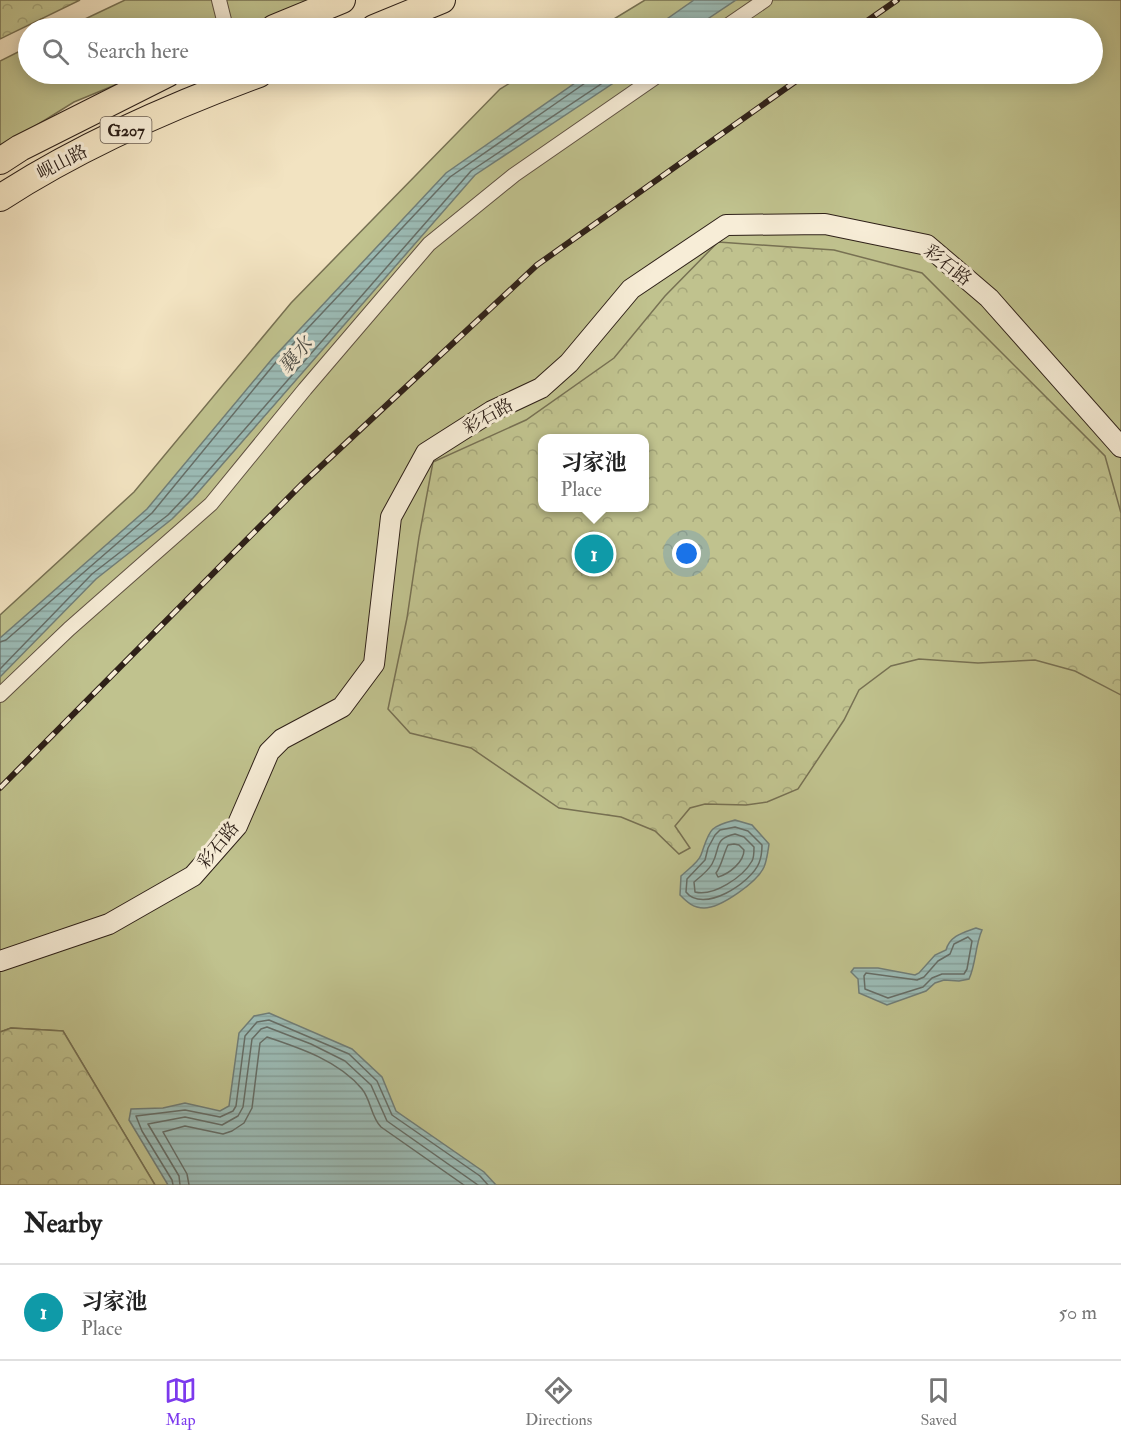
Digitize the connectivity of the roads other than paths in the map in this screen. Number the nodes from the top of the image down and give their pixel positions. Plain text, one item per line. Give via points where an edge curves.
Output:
1 (219, 0) edge
2 (342, 0) edge
3 (442, 0) edge
4 (765, 0) edge
5 (224, 18) edge
6 (298, 18) edge
7 (398, 18) edge
8 (739, 18) edge
9 (147, 84) edge
10 (233, 84) edge
11 (646, 84) edge
12 (0, 161) edge
13 (0, 198) edge
14 (1121, 447) edge
15 (0, 695) edge
16 (0, 961) edge

1 - 5 street
2 - 6 highway
3 - 7 highway
4 - 8 street
9 - 12 highway, 岘山路 / G207
10 - 13 highway, 岘山路 / G207 via 178,105 42,171
11 - 15 street via 514,175 429,244 211,504
14 - 16 street, 彩石路 via 989,298 927,245 825,224 726,225 631,289 569,363 541,388 492,411 426,453 391,517 374,664 342,707 282,739 269,752 237,826 193,876 109,924

